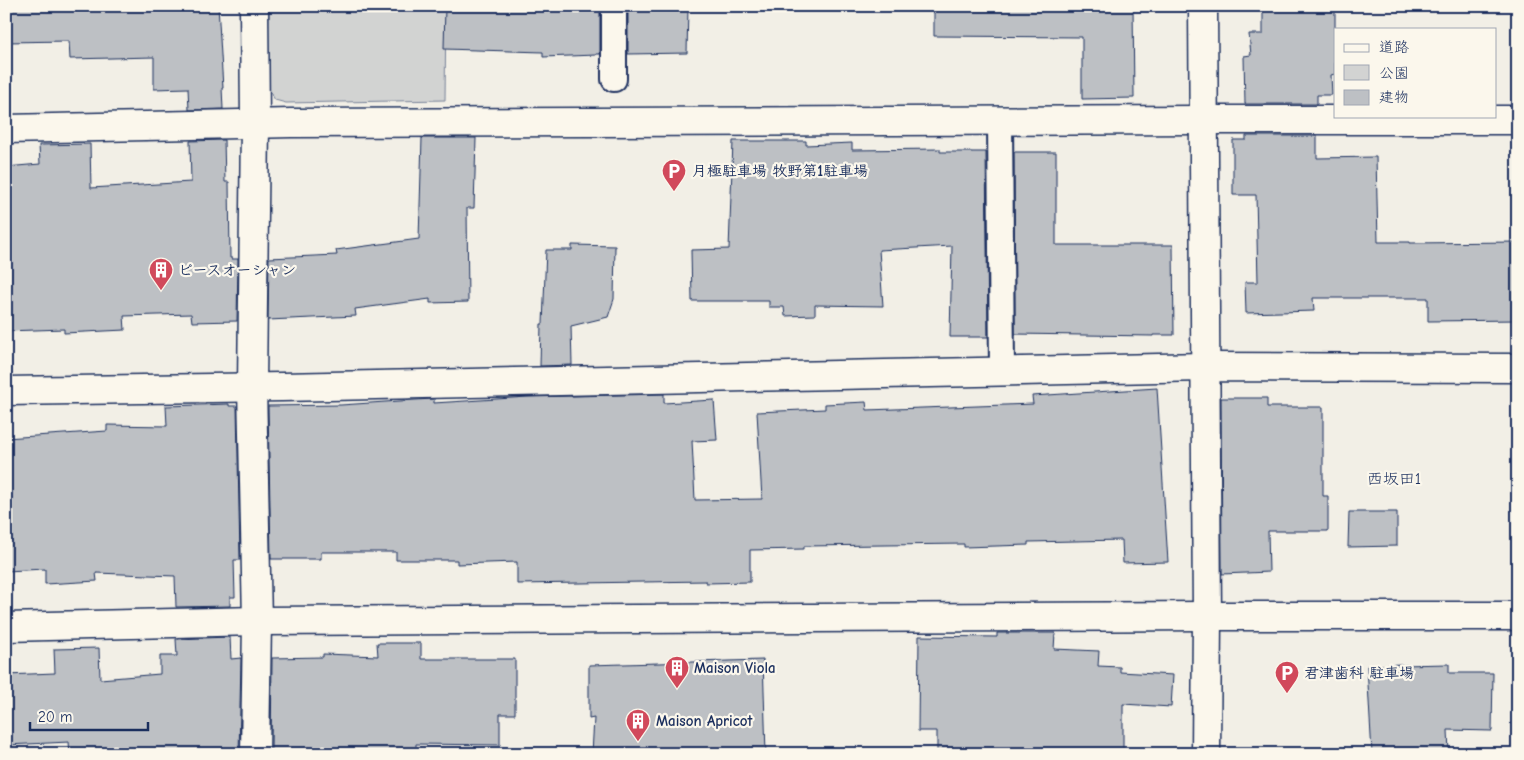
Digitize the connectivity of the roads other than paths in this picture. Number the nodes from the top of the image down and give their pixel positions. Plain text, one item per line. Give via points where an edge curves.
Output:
1 (254, 6) edge
2 (614, 6) edge
3 (1203, 6) edge
4 (614, 79) dead end
5 (1000, 120) junction
6 (1203, 120) junction
7 (1518, 120) edge
8 (255, 123) junction
9 (6, 129) edge
10 (1204, 367) junction
11 (1518, 368) edge
12 (1002, 371) junction
13 (252, 387) junction
14 (6, 391) edge
15 (1207, 616) junction
16 (1518, 616) edge
17 (257, 621) junction
18 (6, 627) edge
19 (255, 754) edge
20 (1206, 754) edge

1 - 8 street
2 - 4 lane
3 - 6 street
5 - 6 street
5 - 8 street
5 - 12 lane
6 - 7 street
6 - 10 street
8 - 9 street
8 - 13 street
10 - 11 street
10 - 12 street
10 - 15 street
12 - 13 street
13 - 14 street
13 - 17 street
15 - 16 street
15 - 17 street
15 - 20 street
17 - 18 street
17 - 19 street

